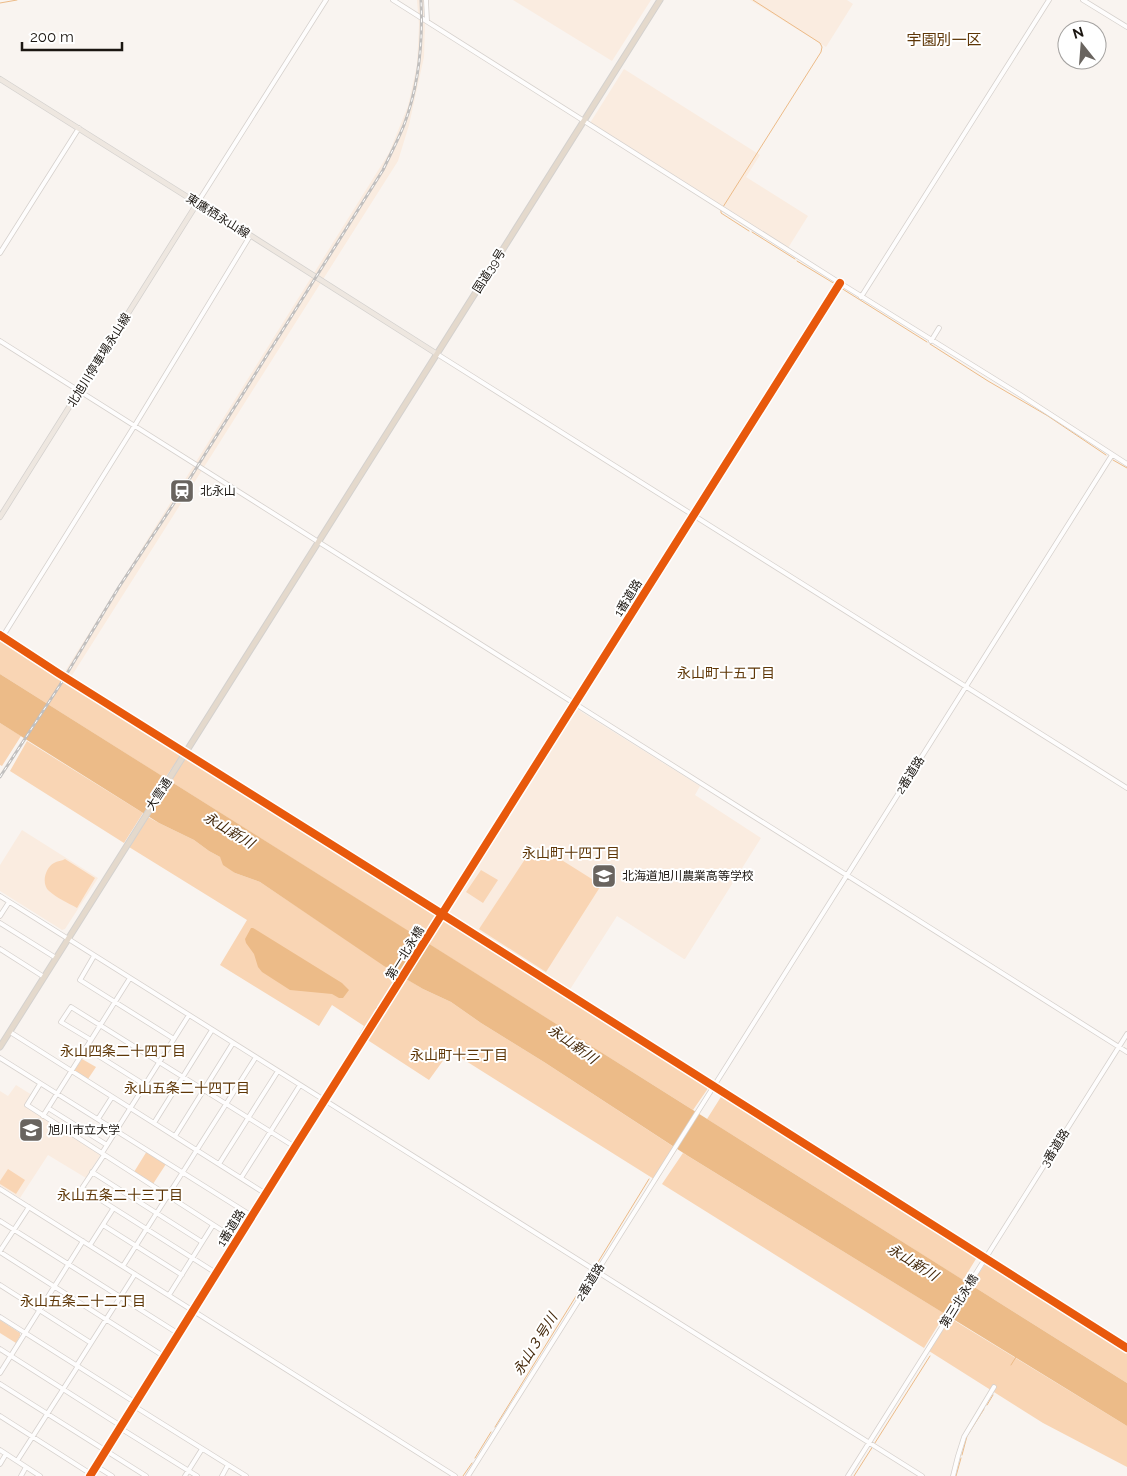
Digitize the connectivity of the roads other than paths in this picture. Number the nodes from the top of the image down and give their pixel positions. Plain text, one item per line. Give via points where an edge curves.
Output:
1 (326, 0) edge
2 (393, 0) edge
3 (426, 0) edge
4 (660, 0) edge
5 (1049, 0) edge
6 (1084, 0) edge
7 (427, 21) junction
8 (1127, 27) edge
9 (0, 79) edge
10 (584, 121) junction
11 (79, 128) junction
12 (197, 203) junction
13 (250, 236) junction
14 (0, 253) edge
15 (840, 284) junction
16 (862, 297) junction
17 (939, 328) dead end
18 (0, 341) edge
19 (931, 341) junction
20 (437, 354) junction
21 (79, 391) junction
22 (135, 426) junction
23 (1112, 455) junction
24 (1127, 464) edge
25 (694, 515) junction
26 (0, 517) edge
27 (318, 541) junction
28 (1, 636) edge
29 (966, 686) junction
30 (575, 703) junction
31 (185, 753) junction
32 (1127, 788) edge
33 (847, 874) junction
34 (0, 896) edge
35 (9, 902) junction
36 (442, 914) junction
37 (0, 916) edge
38 (0, 923) edge
39 (435, 925) joint
40 (68, 939) junction
41 (0, 949) edge
42 (94, 956) junction
43 (56, 958) junction
44 (44, 977) junction
45 (130, 978) junction
46 (393, 992) joint
47 (115, 1002) junction
48 (189, 1015) junction
49 (100, 1025) junction
50 (212, 1030) junction
51 (10, 1032) junction
52 (1127, 1034) edge
53 (174, 1039) junction
54 (91, 1040) junction
55 (234, 1043) junction
56 (0, 1047) edge
57 (1119, 1047) junction
58 (86, 1048) junction
59 (1127, 1052) edge
60 (0, 1058) edge
61 (256, 1058) junction
62 (159, 1062) junction
63 (71, 1071) junction
64 (278, 1072) junction
65 (182, 1077) junction
66 (40, 1084) junction
67 (145, 1085) junction
68 (300, 1085) junction
69 (714, 1086) junction
70 (204, 1090) junction
71 (57, 1094) junction
72 (112, 1097) junction
73 (324, 1100) junction
74 (226, 1104) junction
75 (48, 1108) junction
76 (130, 1108) junction
77 (43, 1116) junction
78 (249, 1118) junction
79 (98, 1119) junction
80 (154, 1123) junction
81 (116, 1131) junction
82 (270, 1132) junction
83 (175, 1136) junction
84 (107, 1145) junction
85 (295, 1148) junction
86 (197, 1150) junction
87 (103, 1154) junction
88 (219, 1164) junction
89 (92, 1172) junction
90 (183, 1172) junction
91 (241, 1178) junction
92 (82, 1188) junction
93 (0, 1189) edge
94 (266, 1194) junction
95 (168, 1196) junction
96 (76, 1197) dead end
97 (29, 1207) junction
98 (113, 1209) junction
99 (157, 1213) junction
100 (252, 1216) junction
101 (0, 1221) edge
102 (103, 1225) junction
103 (213, 1225) junction
104 (147, 1229) junction
105 (14, 1230) junction
106 (237, 1240) junction
107 (83, 1241) junction
108 (202, 1242) junction
109 (90, 1245) junction
110 (136, 1246) junction
111 (0, 1252) edge
112 (192, 1258) junction
113 (984, 1260) junction
114 (69, 1264) junction
115 (124, 1266) junction
116 (596, 1272) junction
117 (216, 1273) junction
118 (135, 1274) junction
119 (182, 1275) junction
120 (0, 1285) edge
121 (54, 1287) junction
122 (169, 1295) junction
123 (121, 1297) junction
124 (40, 1310) junction
125 (193, 1310) junction
126 (0, 1317) edge
127 (107, 1320) junction
128 (25, 1333) junction
129 (179, 1334) junction
130 (91, 1342) junction
131 (1127, 1348) edge
132 (0, 1349) edge
133 (11, 1356) junction
134 (165, 1357) junction
135 (78, 1366) junction
136 (0, 1373) edge
137 (0, 1384) edge
138 (994, 1387) dead end
139 (63, 1389) junction
140 (135, 1404) junction
141 (47, 1414) junction
142 (0, 1416) edge
143 (121, 1427) junction
144 (33, 1437) junction
145 (872, 1445) junction
146 (202, 1449) junction
147 (0, 1450) edge
148 (106, 1451) junction
149 (6, 1454) junction
150 (17, 1461) junction
151 (0, 1464) edge
152 (228, 1465) junction
153 (96, 1466) junction
154 (26, 1468) junction
155 (188, 1471) junction
156 (91, 1475) edge
157 (21, 1476) edge
158 (40, 1476) edge
159 (112, 1476) edge
160 (146, 1476) edge
161 (185, 1476) edge
162 (197, 1476) edge
163 (222, 1476) edge
164 (246, 1476) edge
165 (455, 1476) edge
166 (468, 1476) edge
167 (848, 1476) edge
168 (922, 1476) edge
169 (953, 1476) edge

1 - 12 street
2 - 7 street
3 - 7 street
4 - 10 highway, 国道39号
5 - 16 street
6 - 8 street
7 - 10 street
9 - 11 main road, 東鷹栖永山線
10 - 15 street
10 - 20 highway, 国道39号
11 - 12 main road, 東鷹栖永山線
11 - 14 street
12 - 13 main road, 東鷹栖永山線
12 - 21 main road, 北旭川停車場永山線
13 - 20 main road, 東鷹栖永山線
13 - 22 street
15 - 16 street
15 - 25 street, 1番道路
16 - 19 street
17 - 19 street
18 - 21 street
19 - 23 street
20 - 25 street
20 - 27 highway, 国道39号
21 - 22 street
21 - 26 main road, 北旭川停車場永山線
22 - 27 street
22 - 28 street
23 - 24 street
23 - 29 street, 2番道路
25 - 29 street
25 - 30 street, 1番道路
27 - 30 street
27 - 31 highway, 大雪通
28 - 31 street
29 - 32 street
29 - 33 street, 2番道路
30 - 33 street
30 - 36 street, 1番道路
31 - 36 street
31 - 40 highway, 大雪通
33 - 57 street
33 - 69 street, 2番道路
34 - 35 street
35 - 37 street
35 - 40 street
36 - 39 street, 1番道路
36 - 69 street
38 - 43 street
39 - 46 street, 第一北永橋
40 - 42 street
40 - 43 highway, 大雪通
41 - 44 street
42 - 45 street
42 - 47 street via 80,980
43 - 44 highway, 大雪通
44 - 51 highway, 大雪通
45 - 47 street
45 - 48 street
46 - 73 street, 1番道路
47 - 49 street
47 - 53 street
48 - 50 street
48 - 53 street
49 - 54 street
49 - 54 street via 71,1007 61,1022
49 - 62 street
50 - 55 street
50 - 65 street
51 - 56 highway, 大雪通
51 - 63 street
52 - 57 street, 3番道路
53 - 62 street
54 - 58 street
55 - 61 street
55 - 70 street
57 - 59 street
57 - 113 street, 3番道路
58 - 63 street
58 - 67 street
60 - 66 street
61 - 64 street
61 - 74 street
62 - 65 street
62 - 67 street
63 - 71 street
63 - 72 street
64 - 68 street
64 - 78 street
65 - 70 street
65 - 80 street
66 - 71 street
66 - 77 street via 27,1105
67 - 76 street
68 - 73 street
68 - 82 street
69 - 113 street
69 - 116 street, 2番道路
70 - 74 street
70 - 83 street
71 - 75 street
71 - 79 street
72 - 76 street
72 - 79 street
73 - 85 street, 1番道路
73 - 116 street
74 - 78 street
74 - 86 street
75 - 77 street
75 - 84 street
76 - 80 street
76 - 81 street
77 - 87 street
78 - 82 street
78 - 88 street
79 - 81 street
80 - 83 street
81 - 84 street
81 - 90 street
82 - 85 street
82 - 91 street
83 - 86 street
84 - 87 street
85 - 94 street, 1番道路
86 - 88 street
86 - 90 street
87 - 89 street
87 - 95 street
88 - 91 street
89 - 92 street
89 - 99 street
90 - 95 street
90 - 100 street
91 - 94 street
92 - 96 street
92 - 98 street
93 - 97 street
94 - 100 street, 1番道路
95 - 99 street
95 - 103 street
97 - 105 street
97 - 107 street
98 - 102 street
98 - 104 street
99 - 104 street
99 - 108 street
100 - 106 street, 1番道路
101 - 105 street
102 - 109 street
102 - 110 street
103 - 106 street
103 - 108 street
104 - 110 street
104 - 112 street
105 - 111 street
105 - 114 street
106 - 117 street, 1番道路
107 - 109 street
107 - 114 street
108 - 112 street
109 - 115 street
110 - 115 street
110 - 119 street
111 - 121 street
112 - 117 street
112 - 119 street
113 - 131 street
113 - 145 street, 第三北永橋
114 - 121 street
114 - 123 street
115 - 118 street
116 - 145 street
116 - 166 street, 2番道路
117 - 125 street, 1番道路
118 - 122 street
118 - 123 street
119 - 122 street
120 - 124 street
121 - 124 street
121 - 127 street
122 - 125 street
123 - 127 street
123 - 129 street
124 - 128 street
124 - 130 street
125 - 129 street, 1番道路
125 - 165 street
126 - 128 street
127 - 130 street
127 - 134 street
128 - 133 street
128 - 135 street
129 - 134 street, 1番道路
130 - 135 street
132 - 133 street
133 - 136 street
133 - 139 street
134 - 140 street, 1番道路
135 - 139 street
135 - 140 street
137 - 141 street
138 - 169 street via 964,1437
139 - 141 street
139 - 143 street
140 - 143 street, 1番道路
140 - 146 street
141 - 144 street
141 - 148 street
142 - 144 street
143 - 148 street, 1番道路
143 - 155 street
144 - 150 street
144 - 156 street
145 - 167 street
145 - 168 street
146 - 152 street
146 - 155 street
147 - 149 street
148 - 153 street, 1番道路
148 - 160 street
149 - 150 street
149 - 151 street
150 - 154 street
152 - 163 street
152 - 164 street
153 - 156 street, 1番道路
153 - 159 street
154 - 157 street
154 - 158 street
155 - 161 street
155 - 162 street

